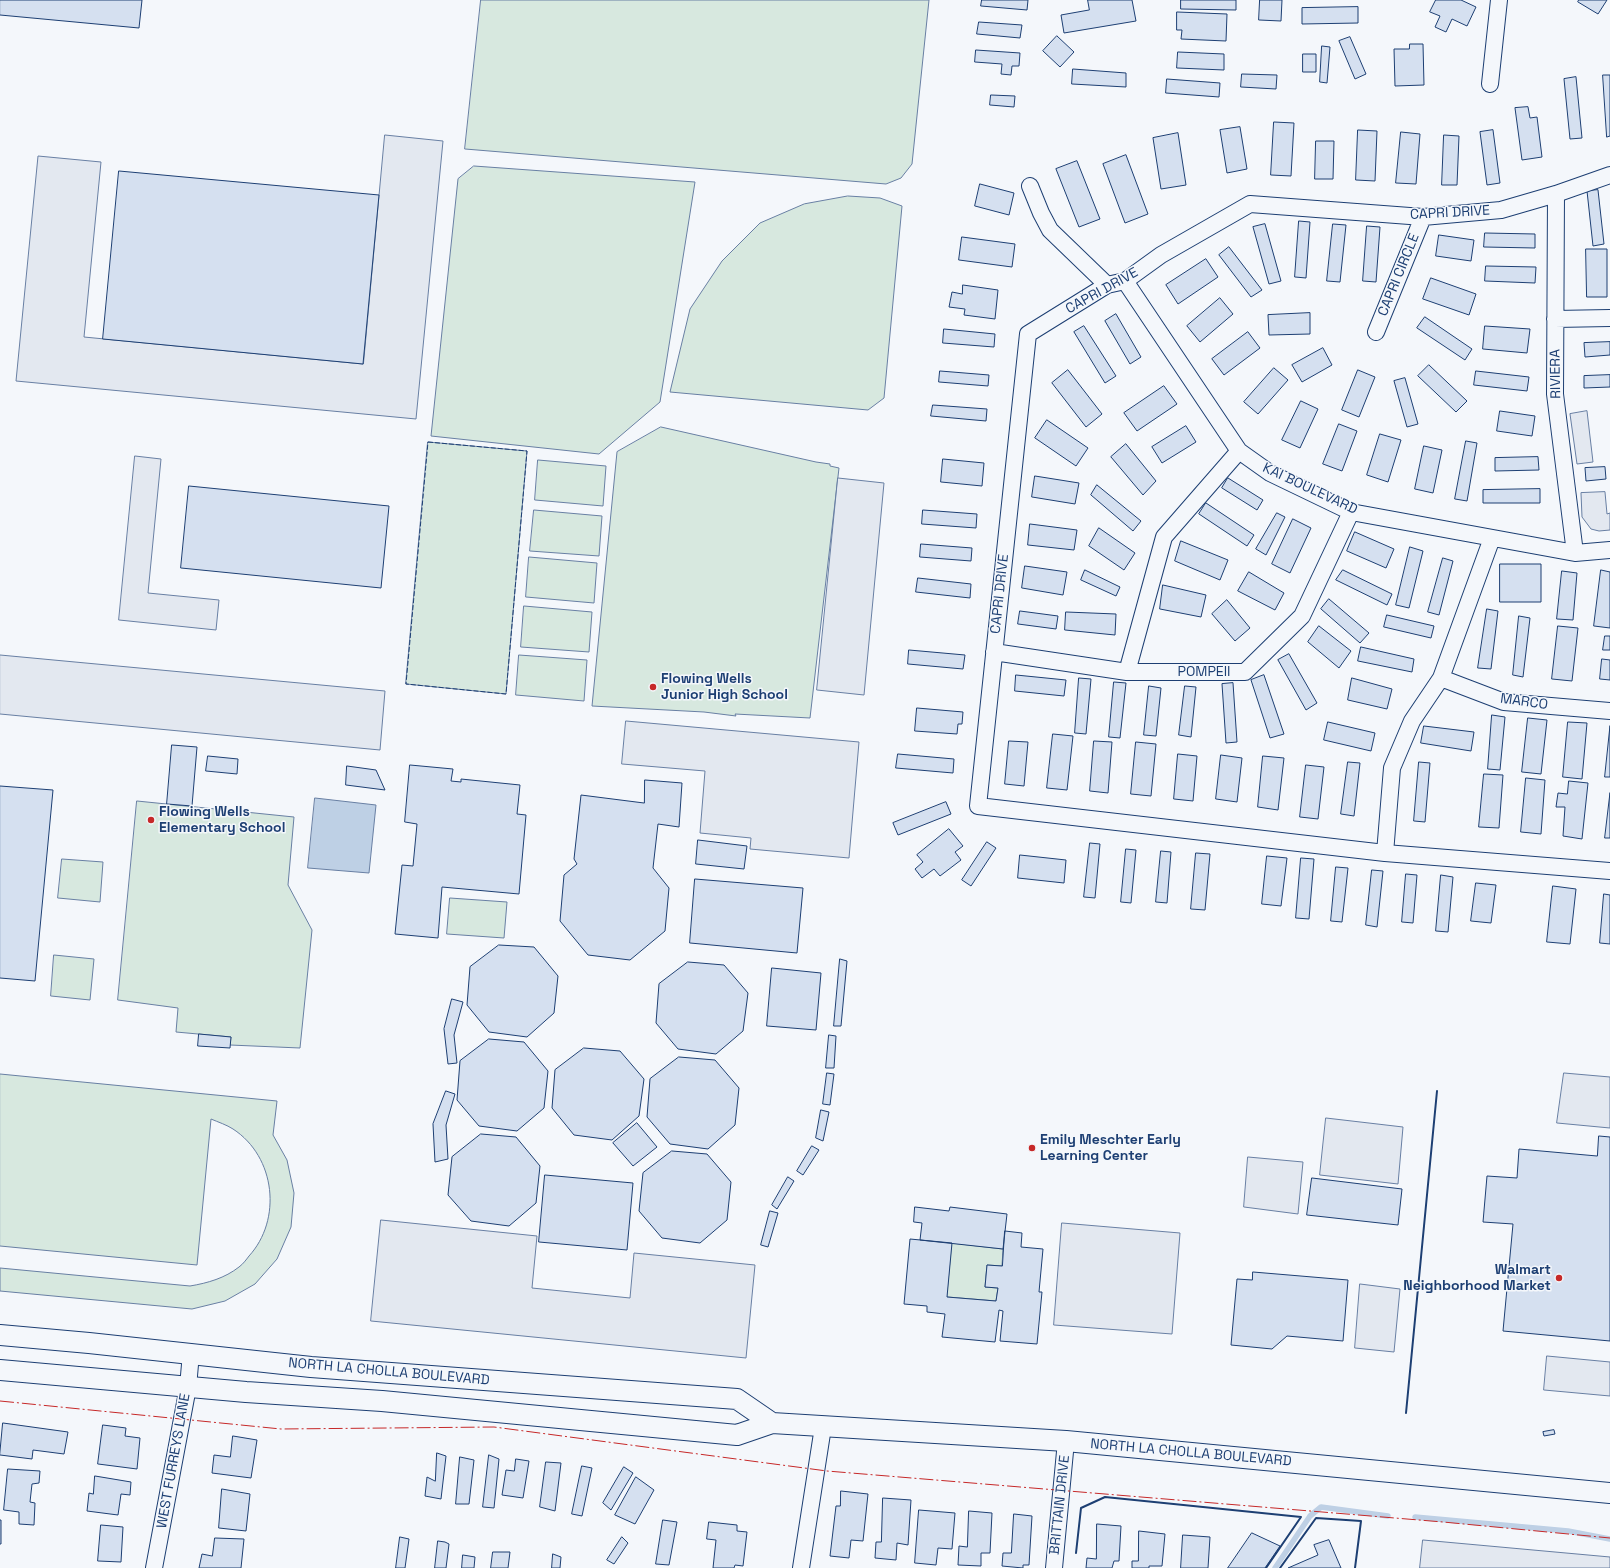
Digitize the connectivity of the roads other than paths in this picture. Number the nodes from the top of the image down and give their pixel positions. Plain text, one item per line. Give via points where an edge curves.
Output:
1 (1499, 0) edge
2 (1490, 84) dead end
3 (1610, 175) edge
4 (1030, 186) dead end
5 (1556, 194) junction
6 (1423, 217) junction
7 (1126, 281) junction
8 (1107, 285) junction
9 (1610, 318) edge
10 (1555, 319) junction
11 (1376, 332) dead end
12 (1239, 451) junction
13 (1351, 512) junction
14 (1492, 538) junction
15 (1610, 550) edge
16 (1575, 552) junction
17 (994, 652) junction
18 (1127, 672) junction
19 (1441, 678) junction
20 (1610, 711) edge
21 (1385, 853) junction
22 (1610, 871) edge
23 (0, 1335) edge
24 (191, 1354) junction
25 (0, 1370) edge
26 (188, 1387) junction
27 (772, 1424) junction
28 (823, 1427) junction
29 (1066, 1441) junction
30 (1610, 1493) edge
31 (154, 1568) edge
32 (801, 1568) edge
33 (1054, 1568) edge

1 - 2 street
3 - 5 street, CAPRI DRIVE
4 - 8 street via 1050,230
5 - 6 street, CAPRI DRIVE via 1502,210
5 - 10 street, RIVIERA
6 - 7 street, CAPRI DRIVE via 1250,204 1161,255
6 - 11 street, CAPRI CIRCLE
7 - 8 street, CAPRI DRIVE
7 - 12 street, KAI BOULEVARD
8 - 17 street, CAPRI DRIVE via 1028,334
9 - 10 street
10 - 16 street, RIVIERA via 1556,394
12 - 13 street, KAI BOULEVARD via 1270,473
12 - 18 street via 1164,536
13 - 14 street, KAI BOULEVARD
13 - 18 street, POMPEII via 1302,616 1245,672
14 - 16 street, KAI BOULEVARD
14 - 19 street
15 - 16 street, KAI BOULEVARD
17 - 18 street, POMPEII
17 - 21 street, CAPRI DRIVE via 978,806
19 - 20 street, MARCO via 1504,702
19 - 21 street via 1412,721 1392,768
21 - 22 street
23 - 24 street, NORTH LA CHOLLA BOULEVARD
24 - 26 street, WEST FURREYS LANE
24 - 27 street, NORTH LA CHOLLA BOULEVARD via 318,1367 737,1399
25 - 26 street, NORTH LA CHOLLA BOULEVARD
26 - 27 street, NORTH LA CHOLLA BOULEVARD via 389,1402 737,1435
26 - 31 street, WEST FURREYS LANE
27 - 28 street, NORTH LA CHOLLA BOULEVARD
28 - 29 street, NORTH LA CHOLLA BOULEVARD
28 - 32 street
29 - 30 street, NORTH LA CHOLLA BOULEVARD
29 - 33 street, BRITTAIN DRIVE

